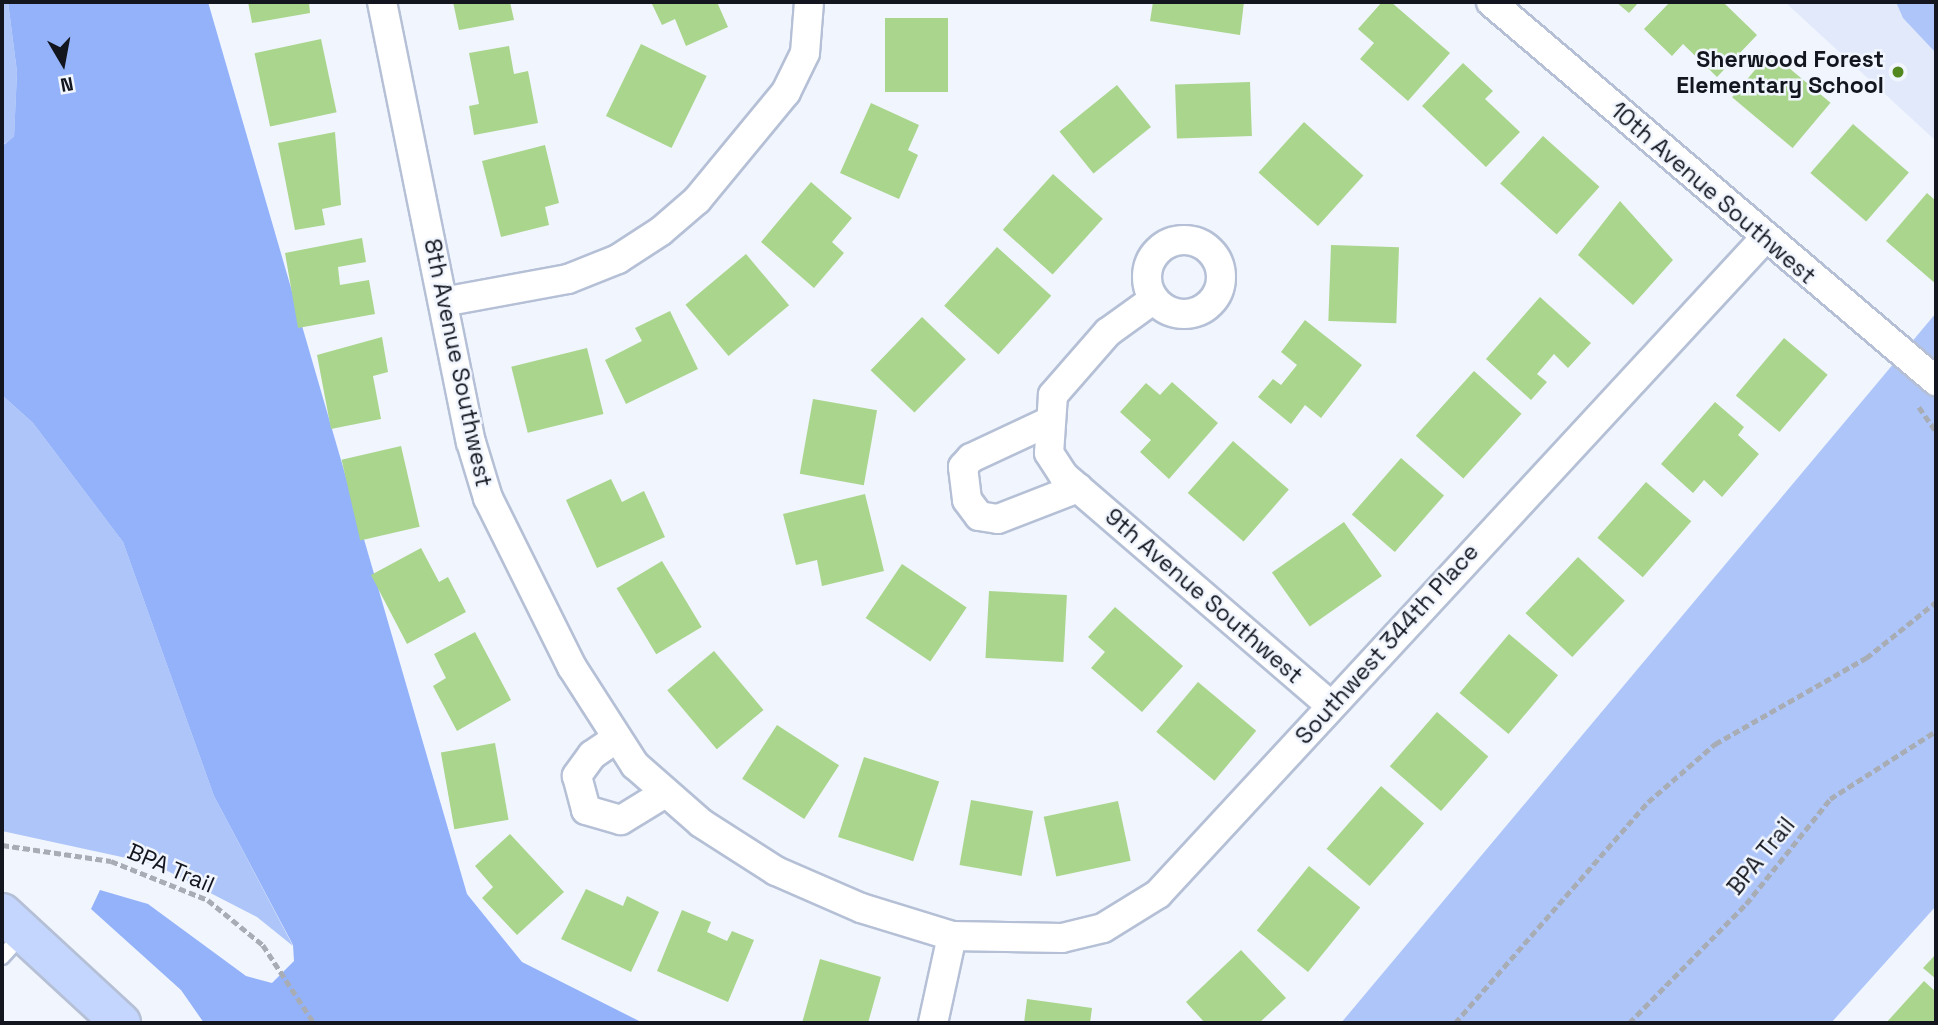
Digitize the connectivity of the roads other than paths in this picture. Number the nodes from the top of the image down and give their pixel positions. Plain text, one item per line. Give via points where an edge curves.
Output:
1 (382, 2) edge
2 (809, 2) edge
3 (1491, 2) edge
4 (1766, 237) junction
5 (1154, 299) dead end
6 (443, 302) junction
7 (1936, 381) edge
8 (1046, 423) junction
9 (1078, 488) junction
10 (1331, 705) junction
11 (617, 738) junction
12 (664, 793) junction
13 (10, 934) edge
14 (952, 936) junction
15 (121, 1023) edge
16 (933, 1023) edge

1 - 6 street, 8th Avenue Southwest
2 - 6 street via 805,53 786,92 714,181 661,231 618,259 568,279
3 - 4 street, 10th Avenue Southwest
4 - 7 street, 10th Avenue Southwest
4 - 10 street, Southwest 344th Place
5 - 8 street, 9th Avenue Southwest via 1108,332 1053,395
6 - 11 street, 8th Avenue Southwest via 488,498 537,605
8 - 9 street, 9th Avenue Southwest via 1049,453
8 - 9 street via 971,458 963,467 967,500 979,516 998,519
9 - 10 street, 9th Avenue Southwest
10 - 14 street, Southwest 344th Place via 1186,867 1130,914 1062,938
11 - 12 street, 8th Avenue Southwest
11 - 12 street via 592,755 577,776 586,810 621,820
12 - 14 street, 8th Avenue Southwest via 776,871 872,912
13 - 15 main road
14 - 16 street

